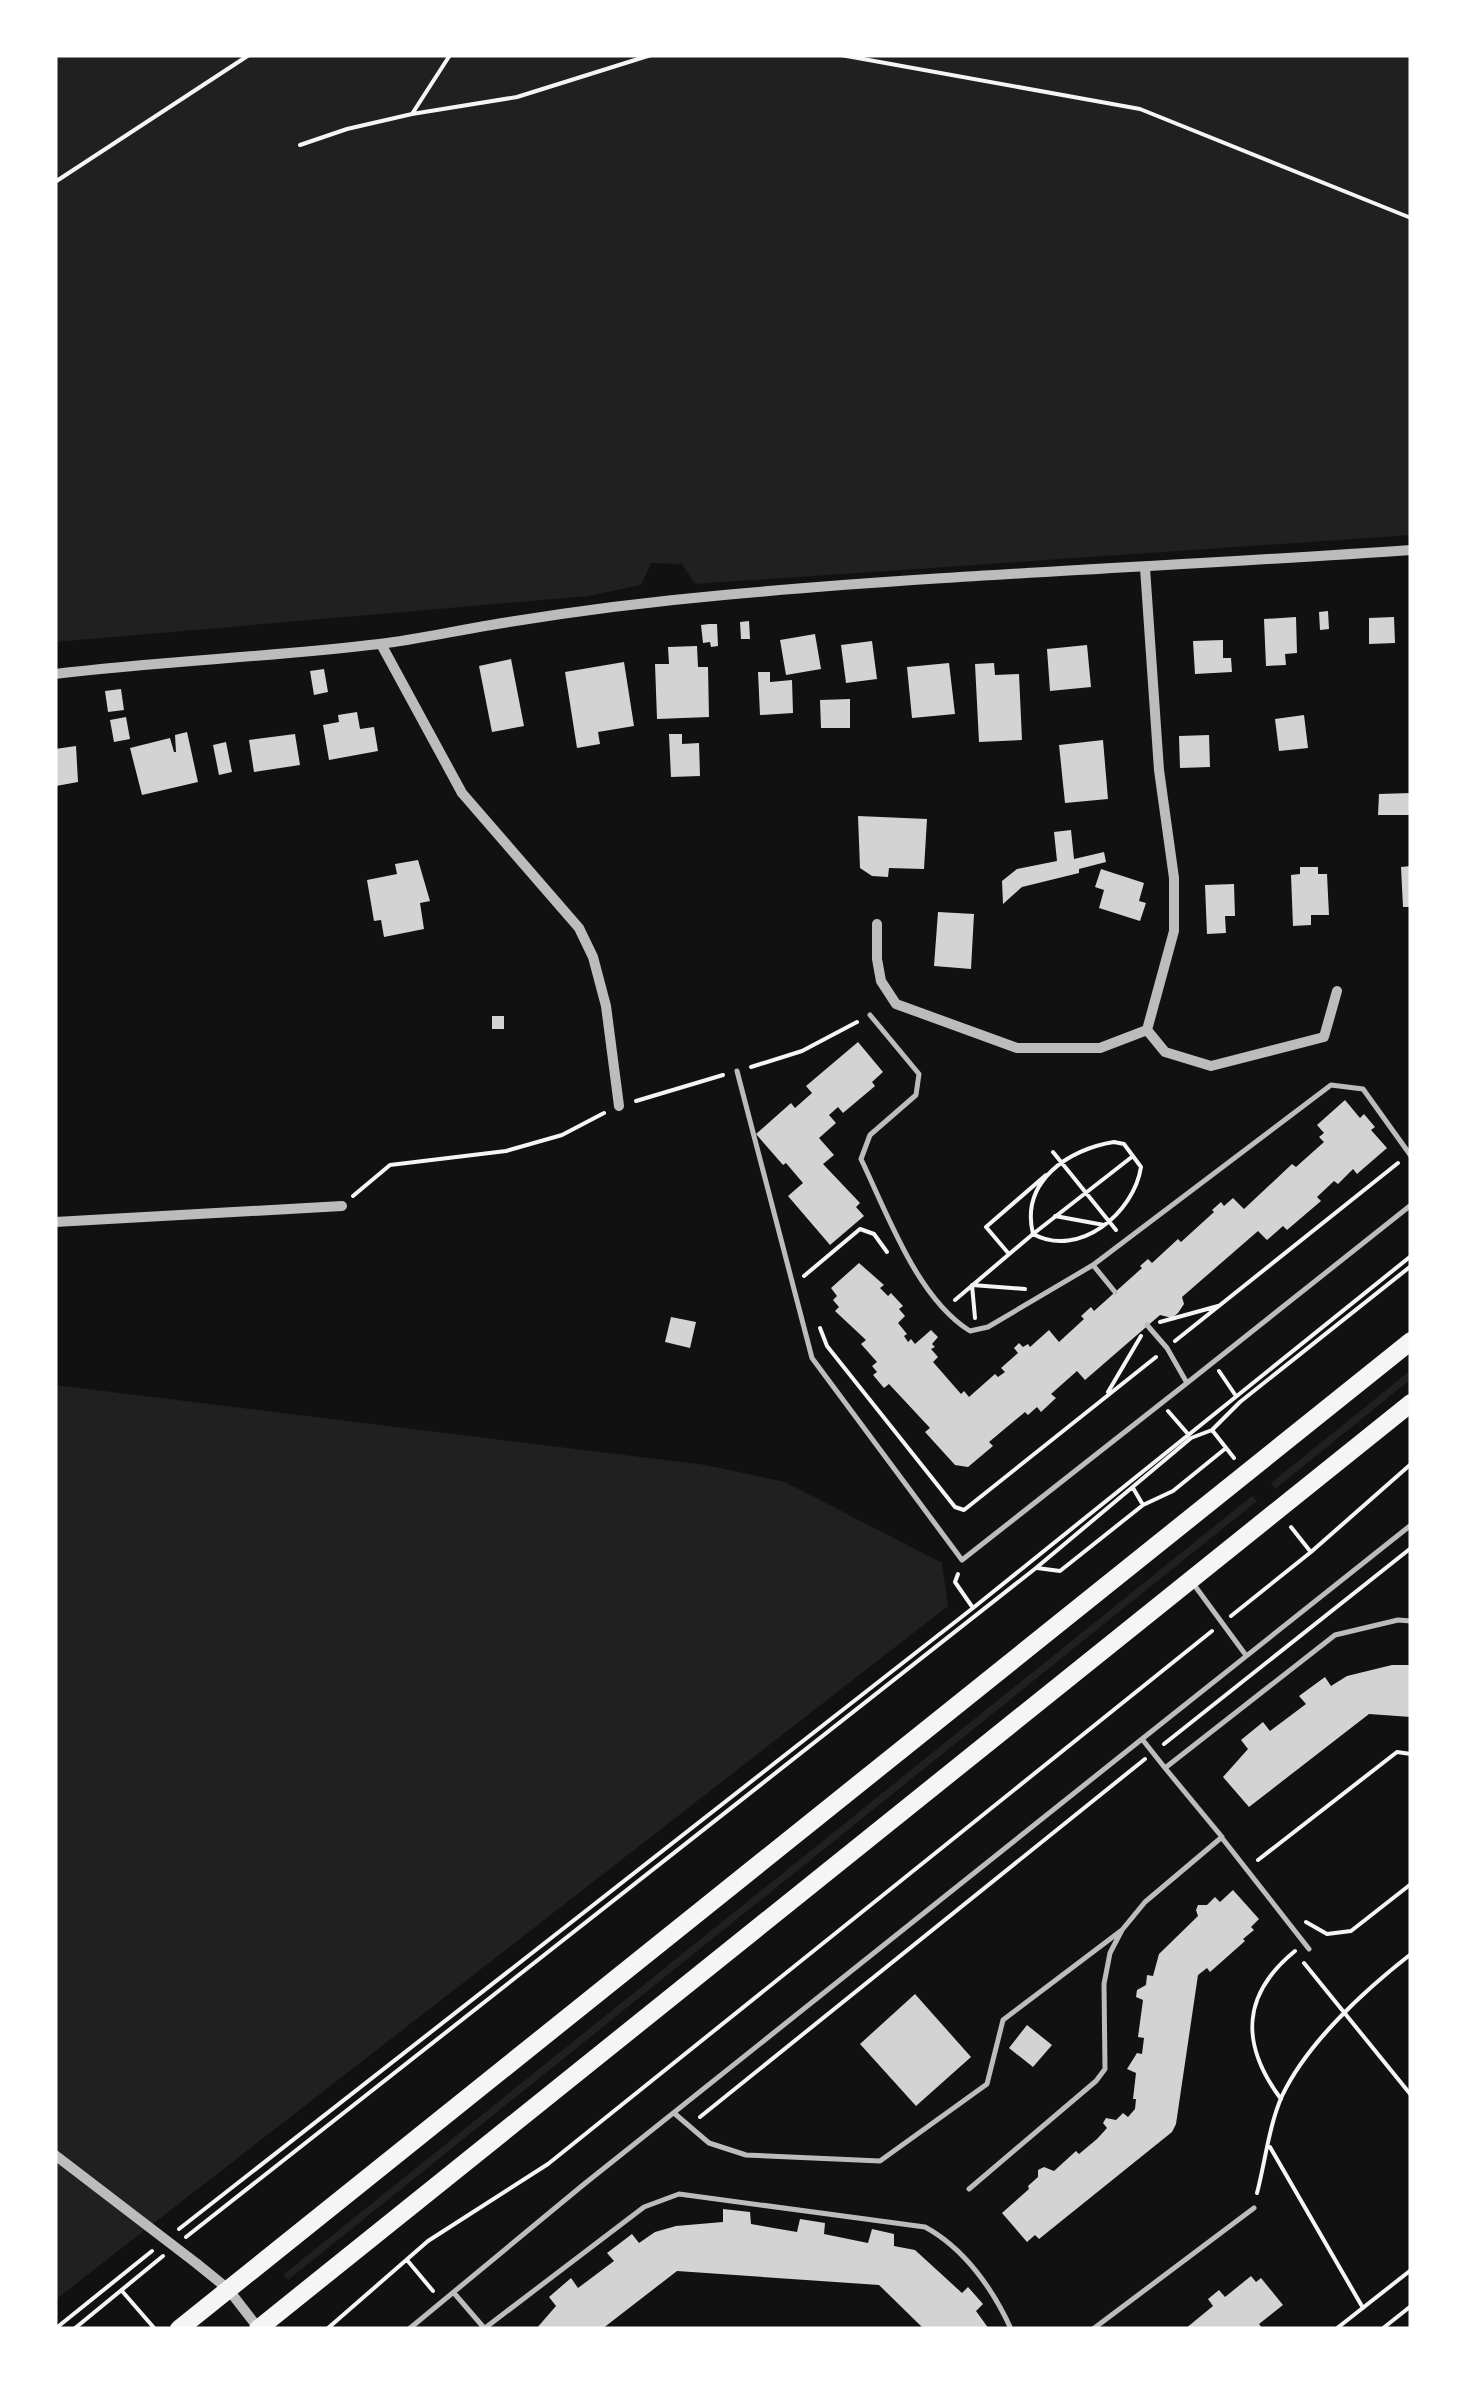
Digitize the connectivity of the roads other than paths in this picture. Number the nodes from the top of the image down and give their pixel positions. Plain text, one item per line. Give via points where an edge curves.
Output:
1 (1411, 550) edge
2 (1145, 568) junction
3 (382, 644) junction
4 (55, 674) edge
5 (877, 924) dead end
6 (1337, 991) dead end
7 (870, 1015) road end
8 (1148, 1030) junction
9 (738, 1071) road end
10 (619, 1106) road end
11 (1410, 1155) edge
12 (1411, 1205) edge
13 (342, 1206) road end
14 (55, 1222) edge
15 (1093, 1266) junction
16 (1115, 1292) dead end
17 (1148, 1326) road end
18 (1411, 1341) edge
19 (1187, 1383) junction
20 (1411, 1402) edge
21 (1411, 1524) edge
22 (1190, 1580) junction
23 (1411, 1621) edge
24 (1246, 1655) junction
25 (1142, 1739) junction
26 (1165, 1768) junction
27 (1222, 1837) junction
28 (1122, 1930) junction
29 (1310, 1950) dead end
30 (674, 2113) junction
31 (55, 2155) edge
32 (968, 2189) dead end
33 (1254, 2208) road end
34 (228, 2290) junction
35 (454, 2293) junction
36 (178, 2329) edge
37 (259, 2329) edge
38 (409, 2329) edge
39 (485, 2329) edge
40 (1011, 2329) edge
41 (1094, 2329) edge

1 - 2 street
2 - 3 street via 722,595
2 - 8 street via 1174,878 1174,931
3 - 4 street
3 - 10 street via 462,793 579,928 606,1006
5 - 8 street via 881,981 896,1004 1017,1048 1100,1048
6 - 8 street via 1324,1037 1211,1066 1165,1052
7 - 15 lane via 919,1074 916,1095 870,1135 861,1159 913,1267 952,1320 970,1331 988,1327
9 - 19 lane via 812,1358 962,1560
11 - 15 lane via 1364,1089 1331,1084
12 - 19 lane
13 - 14 street
15 - 16 lane
17 - 19 lane
18 - 34 main road
20 - 22 main road
21 - 24 lane
22 - 24 lane
22 - 37 main road
23 - 26 lane via 1335,1635
24 - 25 lane
25 - 26 lane
25 - 30 lane
26 - 27 lane
27 - 28 lane
27 - 29 lane
28 - 30 lane via 1003,2020 987,2084 880,2162 746,2155 709,2142
28 - 32 lane via 1104,1984 1105,2069
30 - 35 lane
31 - 34 street
33 - 41 lane
34 - 36 main road
34 - 37 street
35 - 38 lane
35 - 39 lane
39 - 40 lane via 644,2206 679,2194 925,2227 949,2240 999,2302

